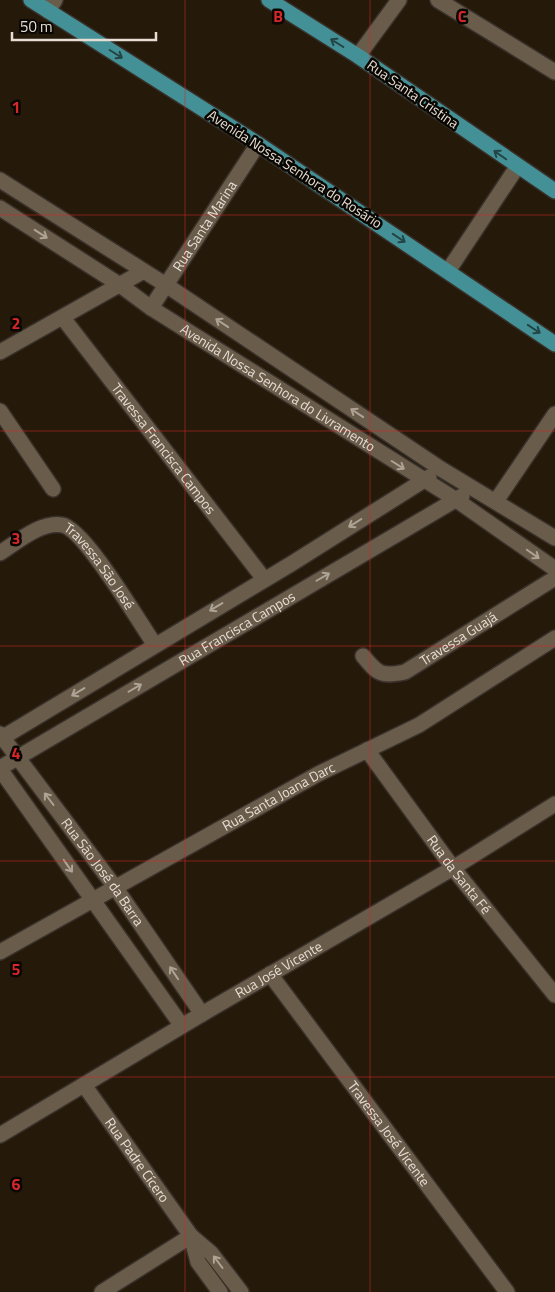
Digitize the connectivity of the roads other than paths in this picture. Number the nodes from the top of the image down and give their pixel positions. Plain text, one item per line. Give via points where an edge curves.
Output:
1 (31, 0) edge
2 (269, 0) edge
3 (399, 0) edge
4 (438, 0) edge
5 (51, 5) edge
6 (358, 56) junction
7 (555, 72) edge
8 (258, 144) junction
9 (517, 167) junction
10 (0, 180) edge
11 (555, 191) edge
12 (0, 208) edge
13 (448, 271) junction
14 (142, 272) junction
15 (120, 285) junction
16 (166, 285) junction
17 (151, 308) junction
18 (63, 318) junction
19 (555, 344) edge
20 (0, 352) edge
21 (0, 411) edge
22 (555, 414) edge
23 (441, 469) junction
24 (423, 481) junction
25 (53, 489) dead end
26 (473, 489) junction
27 (455, 499) junction
28 (496, 501) junction
29 (555, 538) edge
30 (0, 553) edge
31 (555, 569) edge
32 (555, 578) edge
33 (264, 579) junction
34 (555, 638) edge
35 (154, 645) junction
36 (364, 656) dead end
37 (1, 737) edge
38 (368, 750) junction
39 (17, 757) junction
40 (0, 768) edge
41 (555, 804) edge
42 (453, 868) junction
43 (115, 887) junction
44 (91, 899) junction
45 (0, 952) edge
46 (270, 974) junction
47 (555, 995) edge
48 (202, 1014) junction
49 (182, 1026) junction
50 (84, 1085) junction
51 (0, 1134) edge
52 (191, 1236) junction
53 (102, 1292) edge
54 (220, 1292) edge
55 (241, 1292) edge
56 (507, 1292) edge

1 - 5 main road, Avenida Nossa Senhora do Rosário
6 -> 2 main road, Rua Santa Cristina
3 - 6 street
4 - 7 street
5 -> 8 main road, Avenida Nossa Senhora do Rosário
9 -> 6 main road, Rua Santa Cristina
8 -> 13 main road, Avenida Nossa Senhora do Rosário
8 - 16 street, Rua Santa Marina
9 - 11 main road, Rua Santa Cristina
9 - 13 street
10 - 14 street, Avenida Nossa Senhora do Livramento
12 -> 15 street, Avenida Nossa Senhora do Livramento
13 -> 19 main road, Avenida Nossa Senhora do Rosário
14 - 15 street
14 - 16 street, Avenida Nossa Senhora do Livramento
15 - 17 street, Avenida Nossa Senhora do Livramento
15 - 18 street
16 - 17 street, Rua Santa Marina
23 -> 16 street, Avenida Nossa Senhora do Livramento
17 -> 24 street, Avenida Nossa Senhora do Livramento
18 - 20 street
18 - 33 street, Travessa Francisca Campos
21 - 25 street
22 - 28 street
23 - 24 street, Rua Francisca Campos
23 - 26 street, Avenida Nossa Senhora do Livramento
24 - 27 street, Avenida Nossa Senhora do Livramento
24 -> 33 street, Rua Francisca Campos
26 - 27 street, Rua Francisca Campos
26 - 28 street, Avenida Nossa Senhora do Livramento
27 -> 31 street, Avenida Nossa Senhora do Livramento
39 -> 27 street, Rua Francisca Campos
28 - 29 street, Avenida Nossa Senhora do Livramento
30 - 35 street, Travessa São José via 27,536 62,524 87,543
32 - 36 street, Travessa Guajá via 405,672 381,674
33 -> 35 street, Rua Francisca Campos
34 - 38 street, Rua Santa Joana Darc via 419,725
35 -> 37 street, Rua Francisca Campos
37 - 39 street, Rua São José da Barra
38 - 42 street, Rua da Santa Fé
38 - 43 street, Rua Santa Joana Darc via 318,774
39 - 40 street, Rua Francisca Campos
43 -> 39 street, Rua São José da Barra
40 -> 44 street, Rua São José da Barra
41 - 42 street, Rua José Vicente
42 - 46 street, Rua José Vicente
42 - 47 street, Rua da Santa Fé
43 - 44 street, Rua Santa Joana Darc
48 -> 43 street, Rua São José da Barra
44 - 45 street, Rua Santa Joana Darc
44 - 49 street, Rua São José da Barra
46 - 48 street, Rua José Vicente
46 - 56 street, Travessa José Vicente
48 - 49 street, Rua José Vicente
49 - 50 street, Rua José Vicente
50 - 51 street, Rua José Vicente
50 - 52 street, Rua Padre Cícero
52 - 53 street
52 - 54 street, Rua Padre Cícero via 198,1262
55 -> 52 street, Rua Padre Cícero via 212,1253

